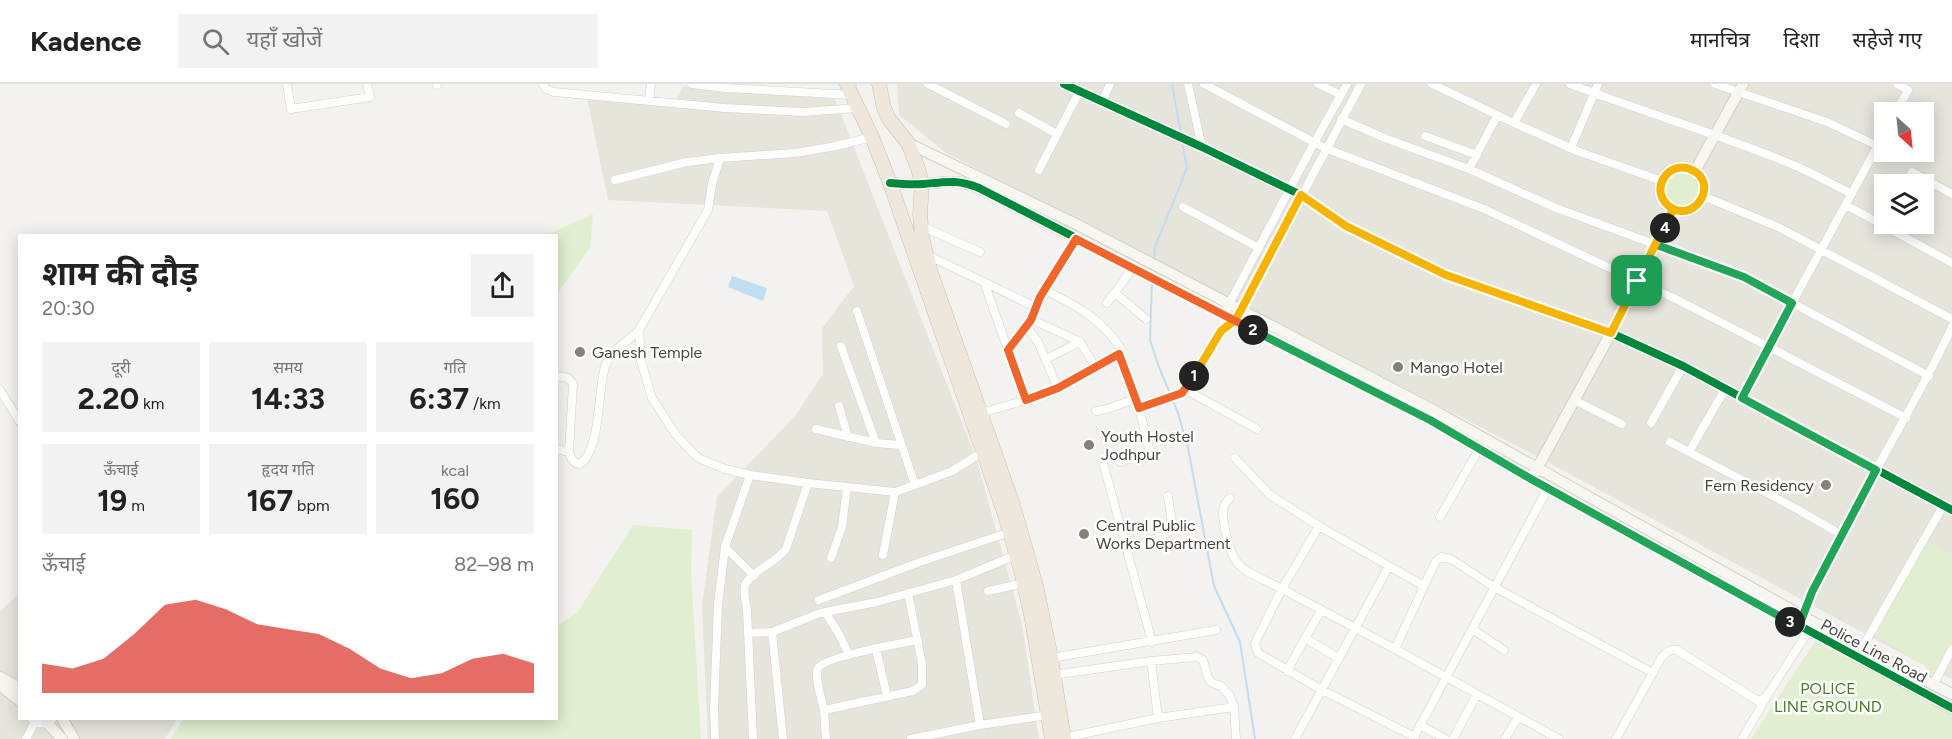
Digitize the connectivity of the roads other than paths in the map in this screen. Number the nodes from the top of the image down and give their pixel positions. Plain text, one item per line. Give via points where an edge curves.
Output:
1 (287, 84) edge
2 (368, 84) edge
3 (543, 84) edge
4 (651, 84) edge
5 (692, 84) edge
6 (928, 84) edge
7 (1064, 84) edge
8 (1110, 84) edge
9 (1188, 84) edge
10 (1204, 84) edge
11 (1318, 84) edge
12 (1347, 84) edge
13 (1361, 84) edge
14 (1432, 84) edge
15 (1455, 84) edge
16 (1536, 84) edge
17 (1570, 84) edge
18 (1598, 84) edge
19 (1715, 84) edge
20 (1897, 84) edge
21 (882, 87) edge
22 (1741, 88) edge
23 (1079, 92) junction
24 (1450, 93) junction
25 (1594, 93) junction
26 (1341, 95) junction
27 (853, 96) edge
28 (650, 100) junction
29 (1102, 102) junction
30 (1901, 102) edge
31 (1019, 113) dead end
32 (1497, 116) junction
33 (1341, 119) junction
34 (1514, 123) junction
35 (1006, 124) dead end
36 (1057, 134) junction
37 (1715, 135) junction
38 (1425, 136) dead end
39 (872, 137) junction
40 (908, 143) junction
41 (1314, 143) junction
42 (1874, 144) edge
43 (1199, 146) junction
44 (1325, 148) junction
45 (1571, 148) junction
46 (1874, 153) edge
47 (1476, 155) junction
48 (720, 158) junction
49 (1469, 169) junction
50 (1039, 170) dead end
51 (1695, 171) junction
52 (615, 180) dead end
53 (1662, 181) junction
54 (890, 183) junction
55 (922, 184) junction
56 (1934, 184) edge
57 (1289, 190) junction
58 (1852, 194) junction
59 (1952, 194) edge
60 (1301, 195) junction
61 (1703, 196) junction
62 (1846, 205) junction
63 (1183, 207) dead end
64 (1673, 209) junction
65 (1874, 219) edge
66 (921, 226) junction
67 (1901, 234) edge
68 (1076, 239) junction
69 (1657, 245) junction
70 (1259, 248) junction
71 (1822, 250) junction
72 (980, 252) dead end
73 (927, 255) junction
74 (1952, 263) edge
75 (1135, 269) junction
76 (1637, 281) junction
77 (984, 282) junction
78 (1045, 290) junction
79 (1115, 292) junction
80 (1107, 303) dead end
81 (1792, 303) junction
82 (1229, 304) junction
83 (1036, 307) junction
84 (1241, 310) junction
85 (857, 311) dead end
86 (1224, 315) junction
87 (1146, 319) dead end
88 (1952, 319) edge
89 (1235, 320) junction
90 (1029, 323) junction
91 (1952, 329) edge
92 (639, 330) junction
93 (1221, 331) junction
94 (1611, 333) junction
95 (1080, 342) junction
96 (841, 346) dead end
97 (1770, 346) junction
98 (1008, 350) junction
99 (1119, 354) junction
100 (1046, 359) junction
101 (1683, 366) junction
102 (1096, 368) junction
103 (558, 376) edge
104 (1929, 376) junction
105 (1058, 388) junction
106 (1725, 389) junction
107 (0, 390) edge
108 (1184, 391) junction
109 (1742, 398) junction
110 (1135, 399) junction
111 (1026, 400) junction
112 (1574, 400) junction
113 (839, 406) dead end
114 (1139, 408) junction
115 (1096, 411) dead end
116 (981, 413) junction
117 (1906, 418) junction
118 (18, 419) edge
119 (1651, 423) dead end
120 (1622, 424) dead end
121 (816, 429) dead end
122 (1257, 429) dead end
123 (848, 437) junction
124 (1670, 442) dead end
125 (876, 443) junction
126 (900, 445) junction
127 (558, 449) edge
128 (988, 449) junction
129 (1479, 449) junction
130 (569, 452) junction
131 (1689, 452) junction
132 (1235, 458) dead end
133 (1120, 462) dead end
134 (1104, 466) dead end
135 (1537, 468) junction
136 (1876, 470) junction
137 (750, 475) junction
138 (1531, 479) junction
139 (808, 483) junction
140 (915, 485) junction
141 (847, 488) junction
142 (1548, 488) junction
143 (895, 492) junction
144 (1168, 496) dead end
145 (1230, 498) dead end
146 (1943, 506) junction
147 (1952, 510) edge
148 (1440, 517) dead end
149 (1319, 526) junction
150 (1010, 532) junction
151 (1842, 535) junction
152 (725, 547) junction
153 (1127, 549) junction
154 (883, 555) dead end
155 (1016, 555) junction
156 (831, 558) dead end
157 (1389, 566) junction
158 (754, 576) junction
159 (956, 580) junction
160 (1024, 583) junction
161 (1424, 586) junction
162 (1494, 587) junction
163 (1282, 589) junction
164 (988, 591) dead end
165 (908, 593) junction
166 (819, 600) dead end
167 (1321, 610) junction
168 (825, 612) junction
169 (1806, 624) junction
170 (1355, 628) junction
171 (1472, 629) junction
172 (1216, 630) dead end
173 (772, 632) junction
174 (748, 633) junction
175 (1305, 638) junction
176 (918, 640) junction
177 (1152, 642) junction
178 (1863, 648) junction
179 (876, 649) junction
180 (1395, 649) junction
181 (1952, 649) edge
182 (1504, 650) dead end
183 (849, 655) junction
184 (1051, 658) junction
185 (1338, 658) junction
186 (1151, 661) junction
187 (1287, 671) junction
188 (1653, 673) junction
189 (1053, 675) junction
190 (0, 677) edge
191 (1446, 677) junction
192 (1933, 685) junction
193 (0, 686) edge
194 (18, 687) edge
195 (1322, 690) junction
196 (1477, 694) junction
197 (1768, 694) junction
198 (1952, 694) edge
199 (887, 696) junction
200 (18, 700) edge
201 (1234, 707) junction
202 (1952, 708) edge
203 (824, 710) junction
204 (1049, 715) junction
205 (1518, 717) junction
206 (1158, 718) junction
207 (33, 720) edge
208 (63, 720) edge
209 (50, 721) edge
210 (980, 725) junction
211 (1420, 725) junction
212 (1414, 738) edge
213 (26, 739) edge
214 (62, 739) edge
215 (74, 739) edge
216 (715, 739) edge
217 (753, 739) edge
218 (783, 739) edge
219 (826, 739) edge
220 (911, 739) edge
221 (1060, 739) edge
222 (1236, 739) edge
223 (1295, 739) edge
224 (1445, 739) edge
225 (1453, 739) edge
226 (1505, 739) edge
227 (1559, 739) edge
228 (1616, 739) edge
229 (1742, 739) edge

1 - 2 street via 291,109 370,97
3 - 28 street via 554,93
4 - 28 street
5 - 27 street
6 - 35 street
7 - 23 street
8 - 29 street
9 - 43 street
10 - 41 street
11 - 26 street
12 - 26 street
13 - 33 street
14 - 24 street
15 - 24 street
16 - 34 street
17 - 25 street
18 - 25 street
19 - 22 street
20 - 30 street via 1908,90
21 - 40 highway via 889,119
22 - 37 street
22 - 42 street
23 - 29 street
23 - 36 street
24 - 32 street
25 - 37 street
25 - 45 street
26 - 41 street
27 - 28 street via 803,112
27 - 39 highway
29 - 43 street
31 - 36 street
32 - 34 street
32 - 47 street
33 - 44 street
33 - 49 street
34 - 45 street
36 - 50 street
37 - 51 street
37 - 58 street
38 - 47 street
39 - 48 street via 796,153
39 - 54 highway
40 - 55 highway
40 - 82 street
41 - 44 street
41 - 57 street
43 - 57 street
44 - 60 street
44 - 76 street via 1484,209
45 - 53 street
46 - 58 street
47 - 49 street
48 - 52 street
48 - 92 street via 708,210
49 - 69 street via 1556,208
51 - 53 street via 1680,167
51 - 61 street via 1703,180
53 - 64 street via 1662,198
54 - 55 street, Police Line Road
54 - 128 highway
55 - 66 highway
55 - 68 street, Police Line Road via 963,182
56 - 59 street
57 - 60 street
57 - 70 street
58 - 62 street
60 - 84 street
60 - 94 street via 1346,226 1446,275
61 - 64 street via 1694,208
61 - 71 street
62 - 65 street
62 - 71 street
63 - 70 street
64 - 69 street
66 - 72 street
66 - 73 highway
67 - 74 street
68 - 75 street, Police Line Road
68 - 78 street
69 - 76 street
69 - 81 street via 1744,277
70 - 82 street
71 - 81 street
71 - 88 street
73 - 77 street
73 - 116 highway
75 - 79 street
75 - 86 street, Police Line Road
76 - 94 street
76 - 97 street
77 - 83 street
77 - 98 street
78 - 83 street
78 - 99 street via 1104,326 1121,349
79 - 80 street
79 - 87 street
81 - 97 street
81 - 104 street
82 - 84 street
82 - 86 street
83 - 90 street
84 - 89 street
84 - 135 street
85 - 126 street
86 - 89 street, Police Line Road
86 - 93 street
89 - 93 street
89 - 129 street, Police Line Road
90 - 95 street
90 - 98 street
90 - 100 street
91 - 104 street
92 - 130 street via 607,362 589,456 577,464
92 - 137 street via 646,382 676,435 698,458
93 - 108 street
94 - 101 street
94 - 112 street
95 - 100 street
95 - 102 street
96 - 125 street
97 - 109 street
97 - 117 street
98 - 111 street
99 - 102 street
99 - 110 street
100 - 105 street
101 - 106 street
101 - 119 street
102 - 105 street
103 - 130 street via 568,378 573,384
104 - 117 street
105 - 111 street
106 - 109 street
106 - 131 street
107 - 118 street
108 - 114 street
108 - 122 street
109 - 136 street
110 - 114 street
110 - 115 street
111 - 116 street
112 - 120 street
112 - 135 street
113 - 123 street
114 - 133 street via 1150,452
116 - 128 highway
117 - 136 street
121 - 123 street
123 - 125 street
124 - 131 street
125 - 126 street
126 - 140 street
127 - 130 street
128 - 140 street via 952,471
128 - 150 highway
128 - 184 highway via 1012,502
129 - 138 street, Police Line Road
129 - 148 street
131 - 151 street
132 - 149 street via 1270,495
134 - 153 street
135 - 138 street
135 - 169 street
136 - 146 street
136 - 151 street
137 - 139 street
137 - 152 street
138 - 142 street, Police Line Road
139 - 141 street
139 - 158 street via 786,549
140 - 143 street
141 - 143 street
141 - 156 street via 842,527
142 - 162 street
142 - 169 street, Police Line Road
143 - 154 street
144 - 153 street via 1171,530
145 - 163 street via 1222,515 1232,557 1242,569
146 - 147 street
146 - 178 street
149 - 157 street
149 - 163 street
150 - 155 highway
150 - 166 street
151 - 169 street via 1812,592
152 - 158 street
152 - 216 street via 718,605
153 - 177 street
155 - 159 street
155 - 160 highway
157 - 161 street
157 - 170 street
158 - 174 street via 746,585 744,596
159 - 165 street
159 - 210 street
160 - 164 street
160 - 204 highway
161 - 162 street via 1436,561 1446,557
161 - 180 street
162 - 171 street
162 - 188 street
163 - 167 street
163 - 187 street via 1255,644 1258,652
165 - 168 street
165 - 176 street
167 - 170 street
167 - 175 street
168 - 173 street
168 - 183 street
169 - 178 street
169 - 197 street
169 - 202 street, Police Line Road
170 - 180 street
170 - 185 street
171 - 182 street
171 - 191 street
172 - 177 street
173 - 174 street
173 - 218 street
174 - 217 street
175 - 185 street
175 - 187 street
176 - 179 street
176 - 199 street via 922,686
177 - 184 street
178 - 192 street
179 - 183 street
179 - 199 street
180 - 191 street
181 - 192 street
183 - 203 street via 822,663 818,668
184 - 189 highway
185 - 195 street
186 - 189 street
186 - 201 street via 1197,657 1203,660 1208,678 1230,696
186 - 206 street
187 - 195 street
188 - 197 street via 1667,652 1677,650 1758,701
188 - 228 street
189 - 221 highway
190 - 194 street
191 - 196 street
191 - 211 street
192 - 198 street
193 - 200 street
195 - 212 street
195 - 223 street
196 - 205 street
196 - 225 street
197 - 229 street
199 - 203 street
201 - 206 street
201 - 222 street
203 - 219 street
204 - 210 street
204 - 221 highway
205 - 226 street
205 - 227 street
206 - 221 street
207 - 209 street
207 - 213 street
208 - 215 street
209 - 214 street
210 - 220 street
211 - 212 street
211 - 224 street

